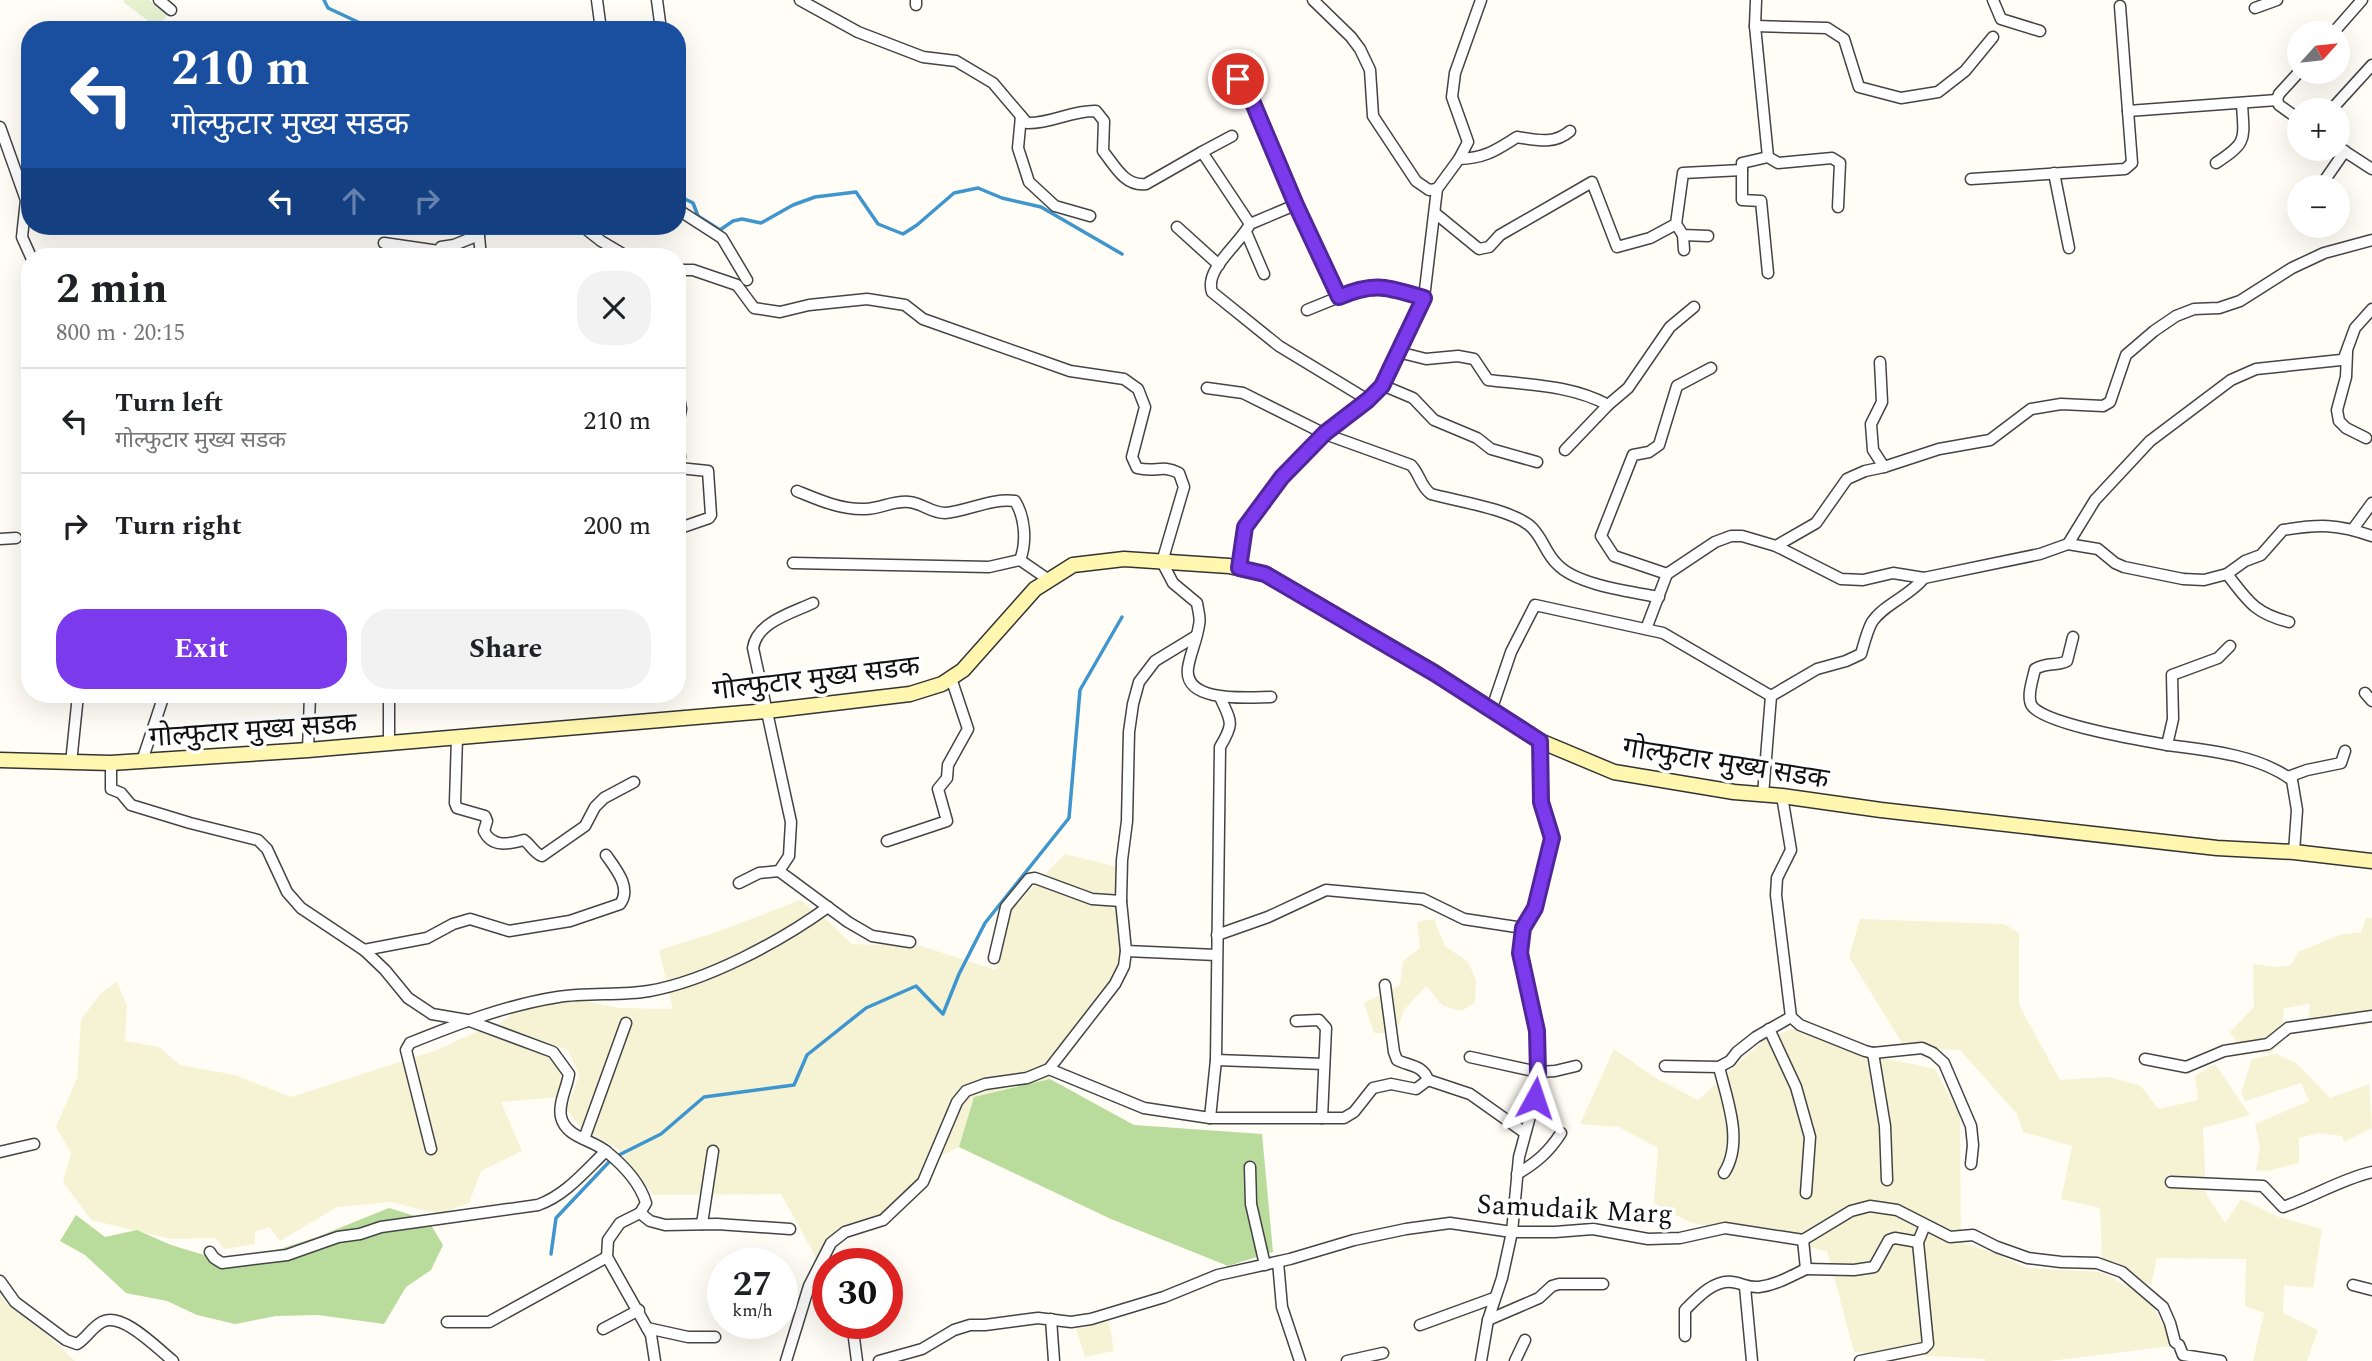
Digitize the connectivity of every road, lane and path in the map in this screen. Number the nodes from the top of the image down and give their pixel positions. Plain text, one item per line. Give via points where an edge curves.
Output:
1 (159, 0) edge
2 (597, 0) edge
3 (657, 0) edge
4 (800, 0) edge
5 (1313, 0) edge
6 (1481, 0) edge
7 (1756, 0) edge
8 (1993, 0) edge
9 (2277, 0) edge
10 (2362, 0) edge
11 (2120, 6) dead end
12 (2255, 8) dead end
13 (171, 9) dead end
14 (600, 21) edge
15 (660, 21) edge
16 (2344, 21) edge
17 (1755, 26) junction
18 (2040, 31) dead end
19 (1993, 37) dead end
20 (2372, 65) edge
21 (1219, 72) dead end
22 (2288, 84) edge
23 (2342, 98) edge
24 (2277, 100) junction
25 (2242, 104) junction
26 (2128, 111) junction
27 (2287, 111) edge
28 (1021, 116) junction
29 (0, 127) edge
30 (1570, 131) dead end
31 (1231, 136) dead end
32 (1202, 152) junction
33 (2350, 154) edge
34 (1768, 156) junction
35 (1459, 159) junction
36 (2216, 163) dead end
37 (2372, 169) edge
38 (1742, 170) junction
39 (2054, 173) junction
40 (1971, 179) dead end
41 (21, 186) edge
42 (1437, 189) junction
43 (1296, 205) junction
44 (1838, 207) dead end
45 (1435, 213) junction
46 (686, 215) edge
47 (1090, 216) dead end
48 (1676, 224) junction
49 (1177, 227) dead end
50 (1248, 228) junction
51 (470, 235) edge
52 (593, 235) edge
53 (1683, 235) junction
54 (1708, 236) dead end
55 (2372, 240) edge
56 (384, 243) dead end
57 (418, 248) edge
58 (442, 248) edge
59 (612, 248) edge
60 (2068, 248) dead end
61 (1684, 250) dead end
62 (1219, 265) junction
63 (686, 270) edge
64 (1768, 273) dead end
65 (1264, 274) dead end
66 (747, 280) dead end
67 (1339, 297) junction
68 (1424, 298) junction
69 (1693, 307) dead end
70 (2372, 309) edge
71 (1307, 310) dead end
72 (2347, 350) junction
73 (1398, 352) junction
74 (1880, 362) dead end
75 (1711, 368) dead end
76 (1382, 386) junction
77 (1208, 388) dead end
78 (1368, 400) junction
79 (1608, 405) junction
80 (1325, 433) junction
81 (2366, 438) dead end
82 (1565, 450) dead end
83 (1537, 462) dead end
84 (1884, 467) junction
85 (686, 470) edge
86 (797, 491) dead end
87 (2372, 503) edge
88 (686, 526) edge
89 (2353, 528) junction
90 (2372, 536) edge
91 (16, 538) dead end
92 (0, 539) edge
93 (2068, 544) junction
94 (1776, 546) junction
95 (1020, 560) junction
96 (1162, 562) junction
97 (793, 564) dead end
98 (1239, 568) junction
99 (1667, 574) junction
100 (2227, 574) junction
101 (1924, 578) junction
102 (1049, 580) junction
103 (1659, 597) junction
104 (813, 603) dead end
105 (2289, 622) dead end
106 (1646, 629) junction
107 (1196, 636) junction
108 (2073, 637) dead end
109 (2230, 646) dead end
110 (951, 678) junction
111 (1771, 696) junction
112 (1220, 697) junction
113 (1271, 697) dead end
114 (77, 703) edge
115 (161, 703) edge
116 (310, 703) edge
117 (389, 703) edge
118 (768, 711) junction
119 (1491, 711) junction
120 (457, 737) junction
121 (1540, 741) junction
122 (389, 744) junction
123 (2167, 745) junction
124 (308, 750) junction
125 (2345, 751) dead end
126 (0, 760) edge
127 (142, 761) junction
128 (71, 763) junction
129 (111, 763) junction
130 (2288, 777) junction
131 (634, 782) dead end
132 (1763, 795) junction
133 (1782, 796) junction
134 (887, 841) dead end
135 (2294, 852) junction
136 (606, 855) dead end
137 (2372, 861) edge
138 (779, 870) junction
139 (739, 883) dead end
140 (1121, 901) junction
141 (828, 906) junction
142 (1523, 928) junction
143 (1217, 935) junction
144 (910, 942) dead end
145 (364, 950) junction
146 (1126, 951) junction
147 (1216, 955) junction
148 (995, 958) dead end
149 (1385, 985) dead end
150 (2372, 1016) edge
151 (1791, 1017) junction
152 (467, 1020) junction
153 (1296, 1021) dead end
154 (626, 1023) dead end
155 (1769, 1028) junction
156 (1873, 1053) junction
157 (1470, 1057) dead end
158 (2145, 1059) dead end
159 (1216, 1060) junction
160 (1324, 1064) junction
161 (1576, 1066) dead end
162 (1665, 1066) dead end
163 (1719, 1067) junction
164 (1049, 1069) junction
165 (1538, 1073) junction
166 (1427, 1080) junction
167 (1210, 1118) junction
168 (1322, 1118) junction
169 (1525, 1133) junction
170 (1561, 1133) dead end
171 (584, 1139) junction
172 (34, 1144) dead end
173 (430, 1149) dead end
174 (606, 1151) junction
175 (713, 1151) dead end
176 (0, 1152) edge
177 (1971, 1164) dead end
178 (1250, 1167) dead end
179 (2372, 1172) edge
180 (1724, 1173) dead end
181 (1517, 1174) junction
182 (1886, 1180) dead end
183 (2171, 1182) dead end
184 (1806, 1193) dead end
185 (640, 1213) junction
186 (702, 1224) junction
187 (1924, 1225) junction
188 (790, 1229) dead end
189 (1512, 1232) junction
190 (1803, 1240) junction
191 (1918, 1242) junction
192 (210, 1252) dead end
193 (607, 1257) junction
194 (1278, 1262) junction
195 (1265, 1265) junction
196 (1806, 1269) junction
197 (0, 1281) edge
198 (1603, 1284) dead end
199 (2353, 1285) dead end
200 (1745, 1287) junction
201 (2372, 1290) edge
202 (1494, 1298) junction
203 (639, 1310) junction
204 (1051, 1319) junction
205 (1488, 1320) junction
206 (447, 1322) dead end
207 (1420, 1325) dead end
208 (647, 1328) junction
209 (603, 1329) dead end
210 (1685, 1336) dead end
211 (707, 1337) edge
212 (854, 1339) edge
213 (1525, 1340) dead end
214 (1383, 1353) dead end
215 (173, 1361) edge
216 (655, 1361) edge
217 (786, 1361) edge
218 (857, 1361) edge
219 (879, 1361) edge
220 (1054, 1361) edge
221 (1300, 1361) edge
222 (1347, 1361) edge
223 (1481, 1361) edge
224 (1515, 1361) edge
225 (1752, 1361) edge
226 (1860, 1361) edge
227 (2221, 1361) edge

1 - 13 street
2 - 14 street
3 - 15 street
4 - 28 street via 858,32 923,57 956,61 993,83
5 - 42 street via 1360,49 1370,70 1373,116 1416,181 1429,190
6 - 35 street via 1455,74 1452,97 1468,142
7 - 17 street
8 - 18 street via 2001,19
9 - 12 street
10 - 16 street
11 - 26 street
17 - 19 street via 1827,28 1844,39 1859,87 1901,98 1938,92 1965,71
17 - 34 street
20 - 23 street
21 - 43 street via 1245,84
22 - 24 street
24 - 25 street
24 - 27 street
25 - 26 street
25 - 36 street via 2244,138 2237,150
26 - 39 street via 2132,163 2125,169
28 - 32 street via 1027,123 1042,124 1084,110 1096,111 1104,121 1103,152 1136,186
28 - 47 street via 1018,148 1029,182 1055,206
29 - 41 street
30 - 35 street via 1561,139 1517,137 1479,158
31 - 32 street
32 - 50 street
33 - 37 street
34 - 38 street via 1742,163
34 - 44 street via 1777,163 1832,158 1840,163
35 - 42 street
38 - 48 street via 1683,173
38 - 64 street via 1742,200 1761,201
39 - 40 street
39 - 60 street
42 - 45 street
43 - 50 street
43 - 67 street
45 - 48 street via 1479,249 1592,182 1617,247 1650,238
45 - 68 street
46 - 66 street via 722,238
48 - 53 street
49 - 62 street
50 - 62 street
50 - 65 street
51 - 58 street
52 - 59 street
53 - 54 street
53 - 61 street
55 - 84 street via 2324,253 2240,301 2176,316 2126,355 2110,402 2103,406 2062,404 2031,409 1990,440 1939,449
56 - 57 street
62 - 78 street via 1209,283 1212,292 1279,346
63 - 96 street via 737,285 754,308 780,312 867,299 905,305 923,319 1070,371 1124,379 1138,389 1145,407 1132,457 1137,468 1167,467 1180,473 1184,487
67 - 68 street via 1380,286
67 - 71 street
68 - 73 street
69 - 79 street via 1670,327 1628,388
70 - 72 street via 2356,328
72 - 81 street via 2339,421
72 - 93 street via 2341,360 2256,369 2231,380 2150,441 2095,500
73 - 76 street
73 - 79 street via 1426,359 1474,359 1488,380 1549,386
74 - 84 street via 1882,402 1871,424 1874,450
75 - 99 street via 1677,386 1659,445 1633,455 1601,536 1614,556
76 - 78 street
76 - 83 street via 1413,398 1434,420 1491,449
77 - 80 street via 1243,393
78 - 80 street
79 - 82 street
80 - 98 street via 1282,477 1245,527
80 - 103 street via 1411,465 1431,494 1529,525 1556,564 1571,574 1609,588
84 - 94 street via 1847,479 1816,523
85 - 88 street via 708,471 711,515
86 - 95 street via 832,506 866,509 906,501 944,513 1015,501 1024,535
87 - 89 street
89 - 90 street
89 - 100 street via 2316,525 2283,530 2261,555
91 - 92 street
93 - 100 street via 2098,549 2124,567 2183,579
93 - 101 street
94 - 99 street via 1731,536
94 - 101 street via 1841,579 1863,580 1893,573
95 - 97 street via 989,567
95 - 102 street
96 - 98 main road, गोल्फुटार मुख्य सडक
96 - 102 main road, गोल्फुटार मुख्य सडक via 1124,559 1073,565
96 - 107 street via 1173,583 1197,603 1200,624
98 - 119 main road, गोल्फुटार मुख्य सडक via 1265,574
99 - 103 street
100 - 105 street via 2252,606
101 - 111 street via 1878,614 1861,654 1817,669
102 - 110 main road, गोल्फुटार मुख्य सडक via 1035,589
103 - 106 street
104 - 118 street via 763,628 754,638
106 - 111 street via 1663,633
106 - 119 street via 1535,605 1511,652
107 - 112 street via 1187,672 1200,692
107 - 140 street via 1155,661 1139,682 1129,732
108 - 123 street via 2067,661 2035,669 2029,696 2032,705 2043,714 2103,733
109 - 123 street via 2218,658 2172,675 2173,719
110 - 118 main road, गोल्फुटार मुख्य सडक via 911,694
110 - 134 street via 968,729 938,789 947,821
111 - 132 street
112 - 113 street
112 - 143 street via 1231,729 1220,747
114 - 128 street
115 - 127 street
116 - 124 street
117 - 122 street
118 - 120 main road, गोल्फुटार मुख्य सडक
118 - 138 street via 791,822 789,856
119 - 121 main road, गोल्फुटार मुख्य सडक
120 - 122 main road, गोल्फुटार मुख्य सडक
120 - 131 street via 457,808 485,816 489,840 500,844 524,840 542,856 585,826 604,798
121 - 132 main road, गोल्फुटार मुख्य सडक via 1614,772
121 - 142 street via 1541,802 1552,838 1535,908
122 - 124 main road, गोल्फुटार मुख्य सडक
123 - 130 street via 2262,764
124 - 127 main road, गोल्फुटार मुख्य सडक
125 - 130 street via 2341,763
126 - 128 main road, गोल्फुटार मुख्य सडक
127 - 129 main road, गोल्फुटार मुख्य सडक
128 - 129 main road, गोल्फुटार मुख्य सडक
129 - 145 street via 111,789 131,805 258,840 301,908
130 - 135 street via 2297,810
132 - 133 main road, गोल्फुटार मुख्य सडक
133 - 135 main road, गोल्फुटार मुख्य सडक via 2217,848
133 - 151 street via 1791,850 1777,878 1776,895
135 - 137 main road, गोल्फुटार मुख्य सडक
136 - 145 street via 624,888 620,904 570,921 509,931 470,919 427,938
138 - 139 street
138 - 141 street
140 - 146 street
140 - 148 street via 1091,899 1029,879 1006,907
141 - 144 street via 872,936
141 - 152 street via 768,946 702,975 650,990 558,997
142 - 143 street via 1464,919 1423,898 1326,890
142 - 165 street via 1520,953 1537,1031
143 - 147 street
145 - 152 street via 408,998 432,1014
146 - 147 street
146 - 164 street via 1115,984
147 - 159 street
149 - 166 street via 1397,1060 1420,1068
150 - 158 street via 2288,1028 2268,1044 2224,1051 2186,1067
151 - 155 street
151 - 156 street via 1800,1025
152 - 171 street via 553,1052 569,1074 561,1116 567,1130
152 - 173 street via 410,1042 406,1050
153 - 160 street via 1319,1020 1323,1024
154 - 171 street
155 - 163 street
155 - 184 street via 1796,1087 1810,1137
156 - 177 street via 1922,1048 1944,1063 1971,1126
156 - 182 street via 1885,1126
157 - 165 street
159 - 160 street
159 - 167 street
160 - 168 street
161 - 165 street
162 - 163 street
163 - 180 street via 1734,1132
164 - 167 street via 1144,1108
164 - 217 street via 966,1091 923,1182 883,1220 845,1232 831,1243 809,1286
165 - 169 street
166 - 168 street via 1416,1089 1391,1084 1373,1088 1344,1118
166 - 169 street via 1470,1094
167 - 168 street
169 - 181 street
170 - 181 street via 1542,1158
171 - 174 street
172 - 176 street
174 - 185 street via 641,1188 646,1203
174 - 192 street via 565,1191 538,1205 381,1227 287,1255 222,1263
175 - 186 street
178 - 195 street via 1251,1204
179 - 183 street via 2283,1207 2263,1186
181 - 189 street
185 - 186 street via 665,1225
185 - 193 street via 620,1223 608,1240
186 - 188 street
187 - 190 street via 1898,1210 1870,1206 1851,1211
187 - 191 street
187 - 227 street via 1950,1237 1973,1234 2028,1258 2097,1263 2122,1272 2163,1307 2183,1355
189 - 190 street, Samudaik Marg via 1592,1229 1648,1239 1680,1238 1725,1228
189 - 194 street, Samudaik Marg via 1450,1223 1354,1240
189 - 202 street
190 - 196 street
191 - 196 street via 1889,1240 1874,1267
191 - 226 street via 1928,1344
193 - 203 street
193 - 206 street via 489,1322
194 - 195 street, Samudaik Marg
194 - 221 street via 1282,1307
195 - 204 street, Samudaik Marg via 1218,1275 1091,1320
196 - 200 street via 1776,1283
197 - 215 street via 15,1302 66,1340 77,1344 105,1320 115,1319
198 - 205 street via 1559,1283 1530,1303
199 - 201 street
200 - 210 street via 1720,1283 1699,1296 1685,1310
200 - 225 street
202 - 205 street
202 - 207 street
203 - 208 street
203 - 209 street
204 - 219 street, Samudaik Marg via 970,1325 922,1349
204 - 220 street
205 - 223 street
208 - 211 street
208 - 216 street
212 - 218 street
213 - 224 street
214 - 222 street

